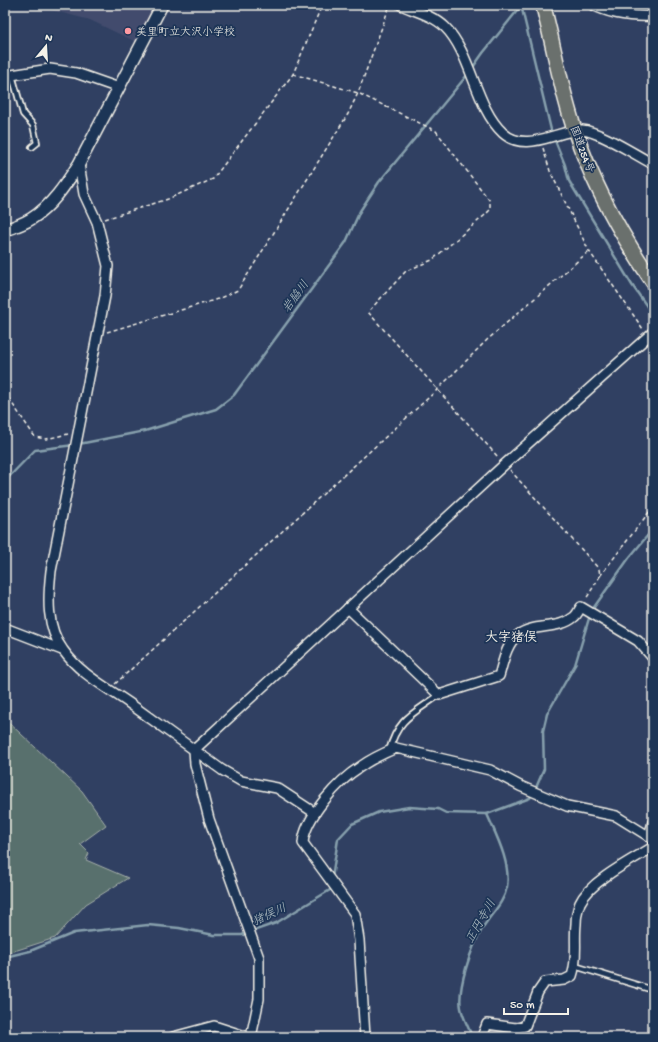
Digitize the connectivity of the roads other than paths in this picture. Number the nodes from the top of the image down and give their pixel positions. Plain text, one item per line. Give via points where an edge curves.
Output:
1 (162, 5) edge
2 (401, 5) edge
3 (543, 5) edge
4 (593, 5) edge
5 (653, 16) edge
6 (9, 76) edge
7 (119, 88) junction
8 (575, 131) junction
9 (32, 147) dead end
10 (79, 164) junction
11 (653, 164) edge
12 (5, 230) edge
13 (653, 282) edge
14 (650, 334) edge
15 (348, 608) junction
16 (5, 628) edge
17 (62, 650) junction
18 (653, 658) edge
19 (439, 694) junction
20 (194, 750) junction
21 (388, 751) junction
22 (315, 813) junction
23 (653, 822) edge
24 (651, 838) edge
25 (653, 848) edge
26 (575, 966) junction
27 (653, 990) edge
28 (173, 1037) edge
29 (249, 1037) edge
30 (365, 1037) edge
31 (482, 1037) edge

1 - 7 street
2 - 8 street via 444,26 465,59 492,118 504,133 518,140 541,140
3 - 8 highway, 国道254号
4 - 5 street via 621,15
6 - 7 street via 50,69 76,73
6 - 9 lane via 23,114 33,125 37,143
7 - 10 street
8 - 11 street via 593,132
8 - 13 highway, 国道254号 via 605,202
10 - 12 street via 62,189 42,211 31,219
10 - 17 street via 84,194 97,222 108,266 105,296 51,571 48,598 50,619
14 - 15 street
15 - 19 street
15 - 20 street
16 - 17 street
17 - 20 street via 82,671
18 - 19 street via 638,641 581,607 574,618 518,635 508,649 499,676
19 - 21 lane via 401,723
20 - 22 street via 241,781 277,788
20 - 29 street via 194,764 209,818 259,958 259,1000
21 - 22 street via 359,767 339,783
21 - 24 street via 396,748 490,770 567,806 616,816
22 - 30 street via 303,843 355,914
23 - 24 street
25 - 26 street via 612,872 590,890 580,903 576,923
26 - 27 lane
26 - 31 street via 572,976 564,980 545,982 538,992 525,1026 516,1028 487,1024
28 - 29 street via 214,1026

